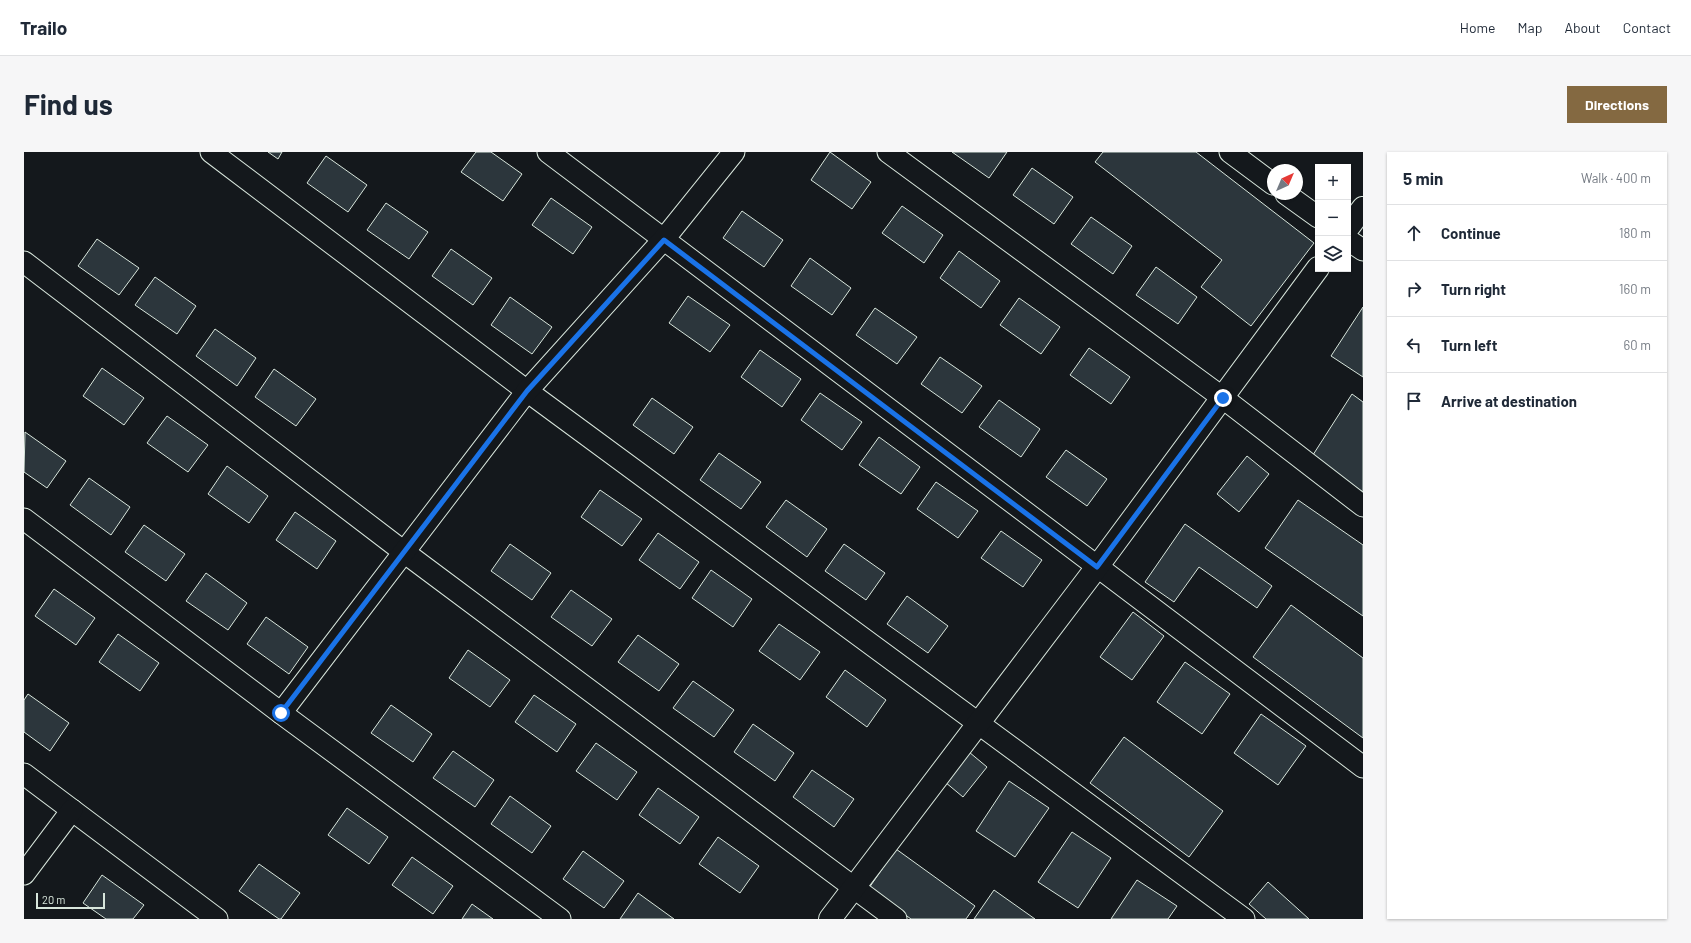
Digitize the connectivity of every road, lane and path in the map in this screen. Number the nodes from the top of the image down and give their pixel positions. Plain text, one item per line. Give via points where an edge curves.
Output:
1 (211, 152) edge
2 (548, 152) edge
3 (734, 152) edge
4 (888, 152) edge
5 (1230, 152) edge
6 (1267, 180) edge
7 (1294, 200) edge
8 (1363, 208) edge
9 (1315, 215) edge
10 (1351, 224) edge
11 (664, 240) junction
12 (1351, 242) edge
13 (1363, 250) edge
14 (24, 262) edge
15 (1315, 272) edge
16 (527, 391) junction
17 (1223, 398) junction
18 (1363, 506) edge
19 (24, 519) edge
20 (404, 552) junction
21 (1097, 567) junction
22 (281, 713) junction
23 (978, 725) junction
24 (1363, 767) edge
25 (24, 774) edge
26 (72, 810) junction
27 (24, 874) edge
28 (854, 888) junction
29 (217, 919) edge
30 (560, 919) edge
31 (830, 919) edge
32 (896, 919) edge
33 (1244, 919) edge

1 - 16 street
2 - 11 street
3 - 11 street
4 - 17 street
5 - 6 street
7 - 9 street
8 - 10 street
11 - 16 street
11 - 21 street
12 - 13 street
14 - 20 street
15 - 17 street
16 - 20 street
16 - 23 street
17 - 18 street
17 - 21 street
19 - 22 street
20 - 22 street
20 - 28 street
21 - 23 street
21 - 24 street
22 - 30 street
23 - 28 street
23 - 33 street
25 - 26 street
26 - 27 street
26 - 29 street
28 - 31 street
28 - 32 street

